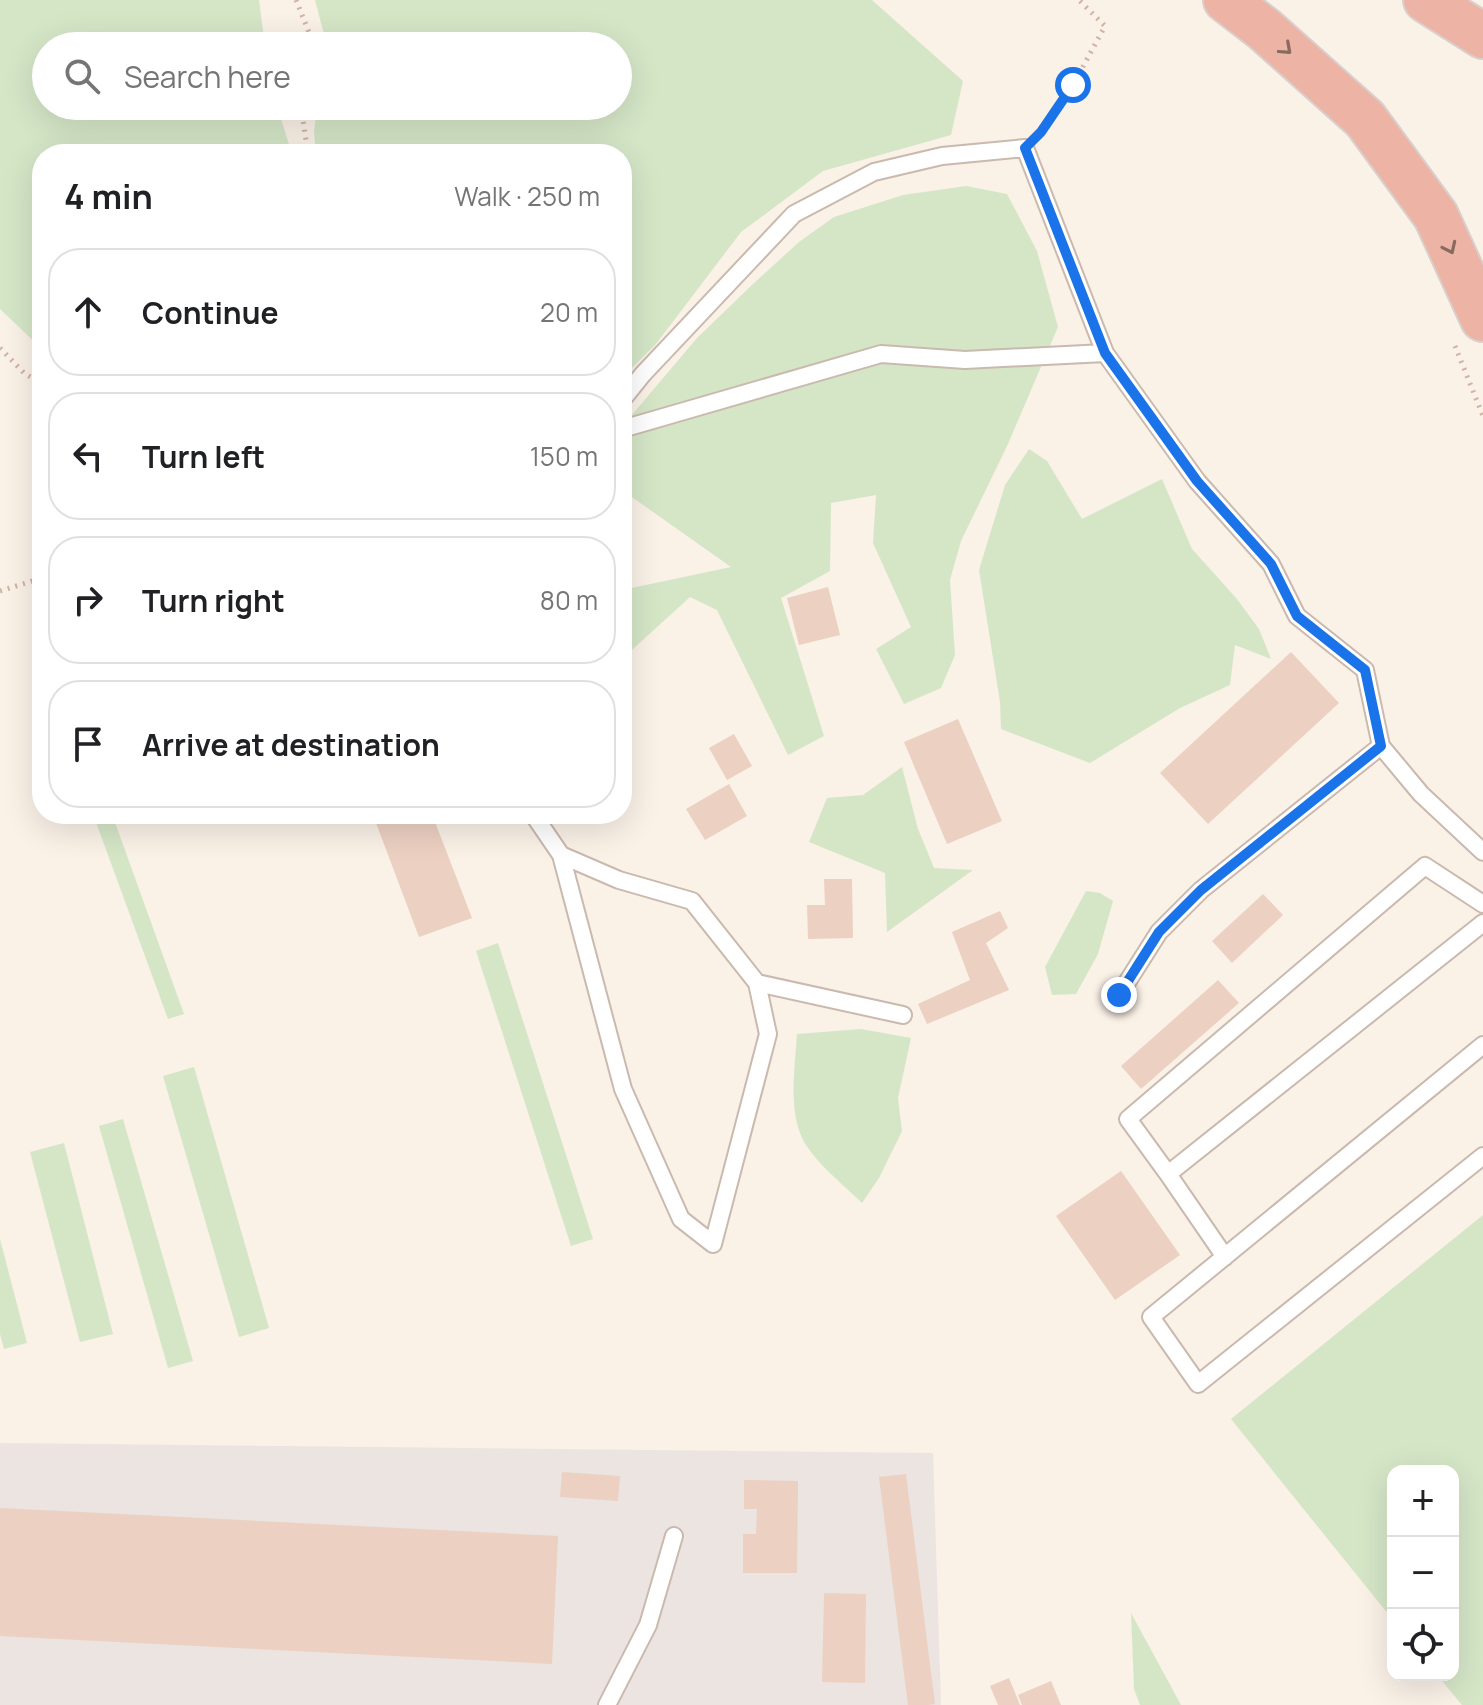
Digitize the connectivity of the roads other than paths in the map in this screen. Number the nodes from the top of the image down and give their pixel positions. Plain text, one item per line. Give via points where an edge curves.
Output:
1 (1226, 0) edge
2 (1426, 0) edge
3 (1483, 36) edge
4 (1467, 328) edge
5 (1105, 353) junction
6 (632, 388) edge
7 (632, 426) edge
8 (1381, 746) junction
9 (540, 824) edge
10 (1483, 852) edge
11 (561, 855) junction
12 (1483, 904) edge
13 (1483, 923) edge
14 (757, 983) junction
15 (1119, 995) dead end
16 (903, 1015) dead end
17 (1483, 1045) edge
18 (1483, 1156) edge
19 (1168, 1174) junction
20 (1225, 1257) junction
21 (674, 1536) dead end
22 (607, 1705) edge

1 -> 4 highway via 1365,119 1436,216
2 - 3 highway
5 - 6 lane via 1025,148 942,156 874,172 794,214
5 - 7 lane via 965,360 881,354
5 - 8 lane via 1197,481 1271,564 1297,616 1365,670
8 - 10 lane via 1421,794
8 - 15 lane via 1201,890 1159,932
9 - 11 lane
11 - 14 lane via 619,880 692,901
11 - 14 lane via 623,1089 681,1219 713,1244 768,1034
12 - 19 lane via 1425,866 1128,1119
13 - 19 lane
14 - 16 lane
17 - 20 lane
18 - 20 lane via 1198,1384 1151,1317
19 - 20 lane
21 - 22 lane via 648,1625

